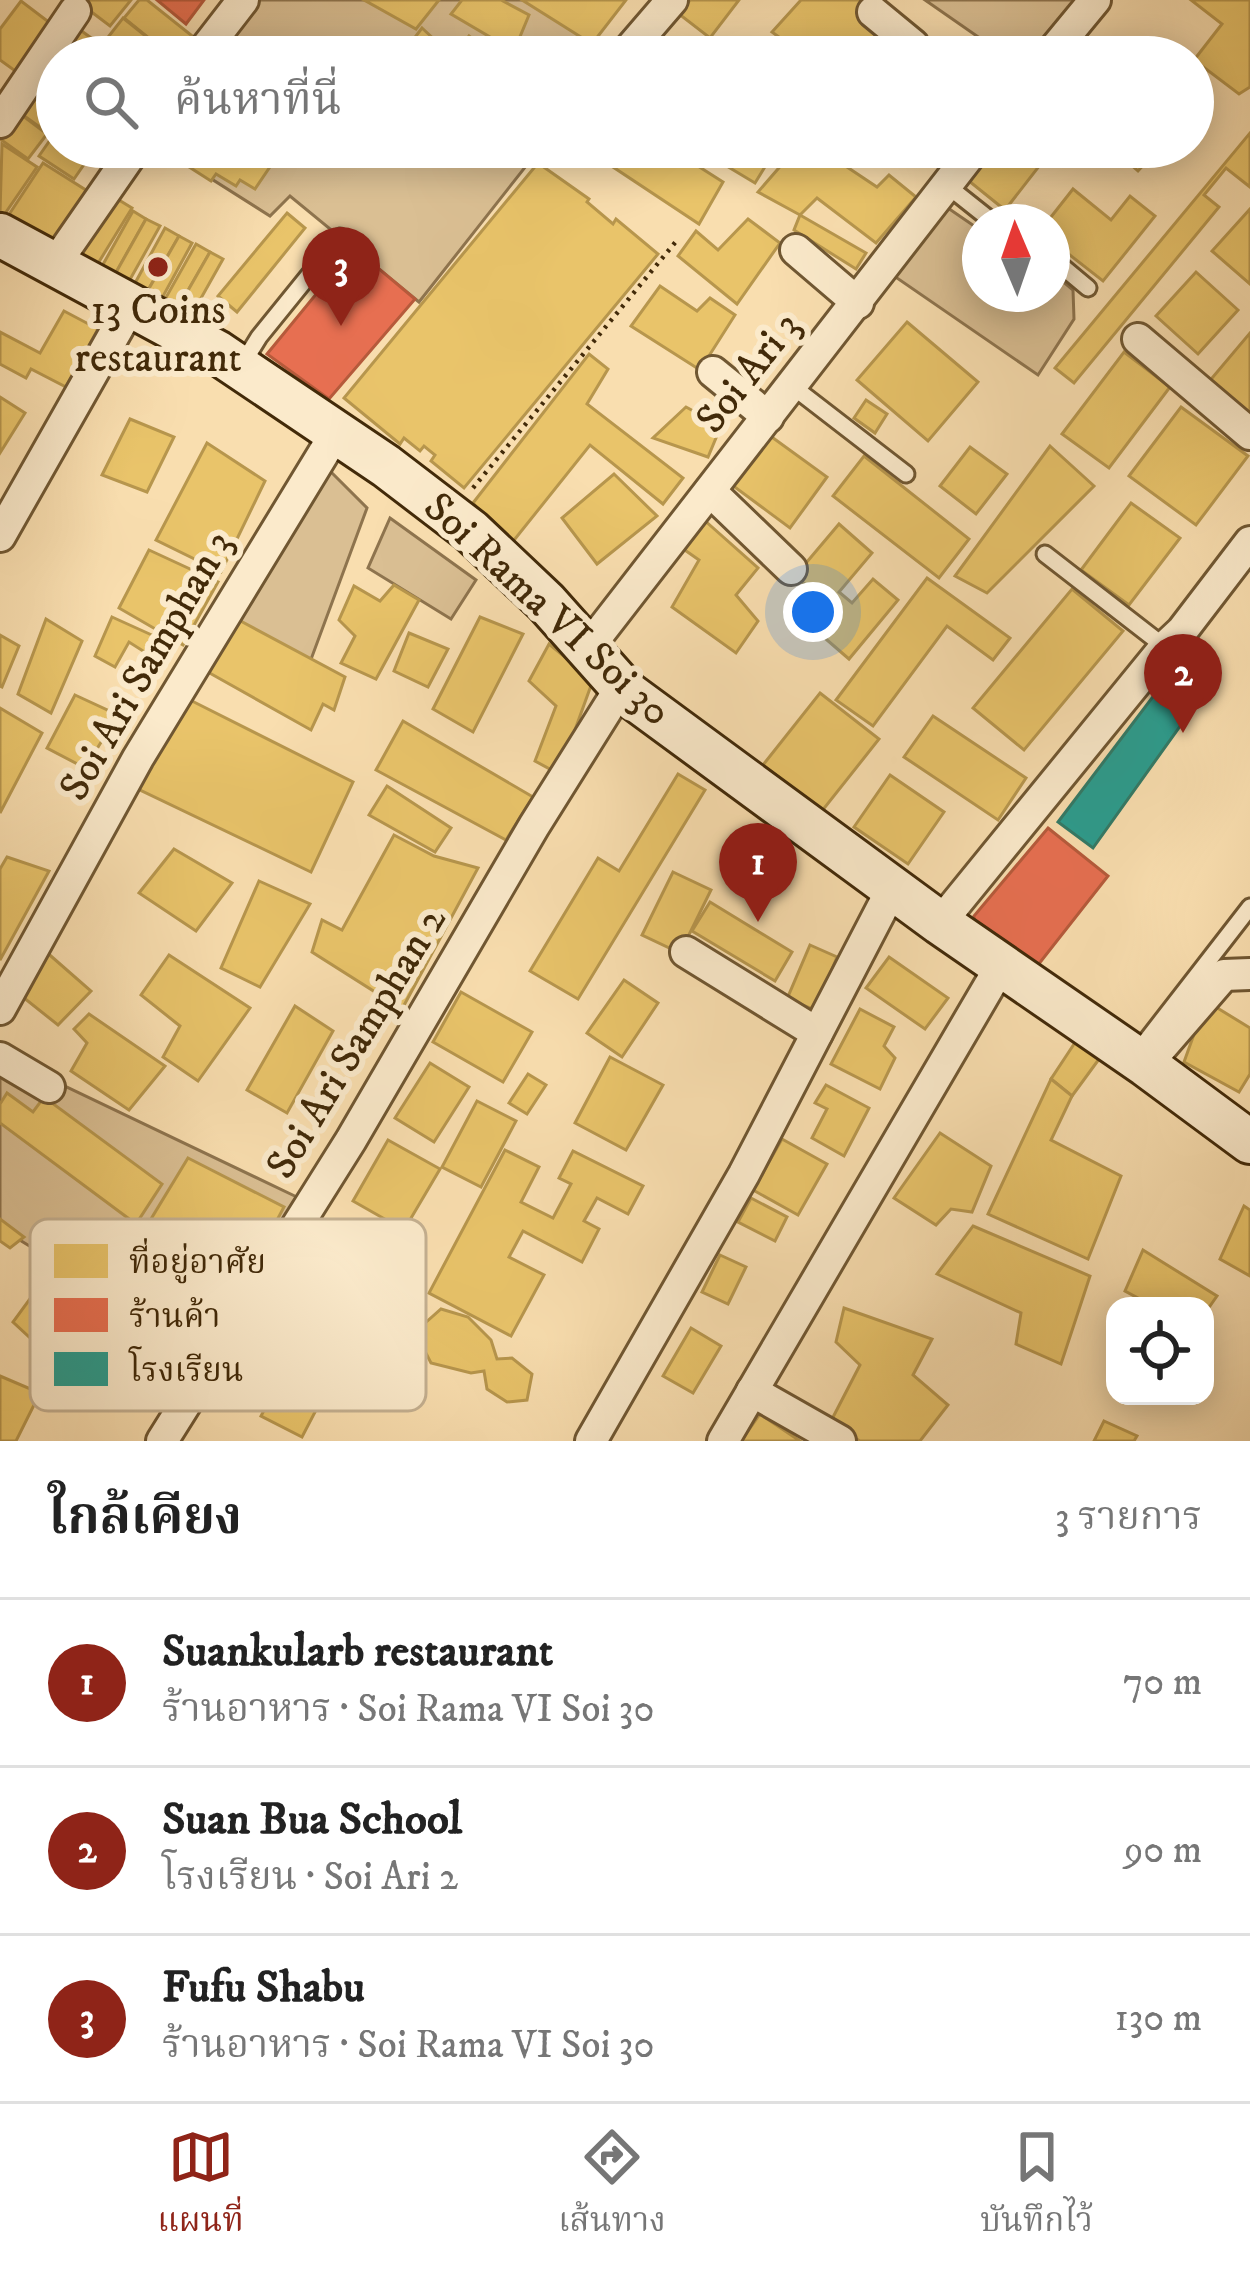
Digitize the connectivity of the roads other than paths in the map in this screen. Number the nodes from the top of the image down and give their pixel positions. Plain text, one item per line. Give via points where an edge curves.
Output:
1 (243, 0) edge
2 (672, 0) edge
3 (1095, 0) edge
4 (75, 11) dead end
5 (873, 12) dead end
6 (58, 36) edge
7 (215, 36) edge
8 (641, 36) edge
9 (901, 36) edge
10 (1065, 36) edge
11 (36, 69) edge
12 (0, 122) edge
13 (121, 168) edge
14 (962, 168) edge
15 (949, 187) junction
16 (971, 204) edge
17 (0, 235) edge
18 (340, 237) dead end
19 (796, 250) dead end
20 (55, 264) junction
21 (1070, 273) edge
22 (1088, 288) dead end
23 (858, 303) junction
24 (131, 305) junction
25 (1138, 339) dead end
26 (241, 367) junction
27 (713, 372) dead end
28 (792, 386) junction
29 (768, 417) junction
30 (337, 431) junction
31 (1250, 434) edge
32 (906, 474) dead end
33 (710, 491) junction
34 (0, 536) edge
35 (1250, 542) edge
36 (1045, 554) dead end
37 (791, 569) dead end
38 (1165, 647) junction
39 (587, 649) junction
40 (621, 687) junction
41 (893, 887) junction
42 (1250, 907) edge
43 (940, 923) junction
44 (686, 952) dead end
45 (1002, 964) junction
46 (1250, 974) edge
47 (0, 1009) edge
48 (817, 1034) junction
49 (0, 1058) edge
50 (1140, 1061) junction
51 (49, 1087) dead end
52 (1250, 1142) edge
53 (301, 1219) edge
54 (752, 1391) junction
55 (181, 1411) edge
56 (162, 1441) edge
57 (591, 1441) edge
58 (722, 1441) edge
59 (840, 1441) edge

1 - 7 street
2 - 8 street
3 - 10 street
4 - 6 street
5 - 9 street
11 - 12 street
13 - 20 street
14 - 15 street, Soi Ari 3
15 - 16 lane
15 - 23 street, Soi Ari 3
17 - 20 street, Soi Rama VI Soi 30
18 - 26 lane
19 - 23 street
20 - 24 street, Soi Rama VI Soi 30
21 - 22 lane
23 - 28 street, Soi Ari 3
24 - 26 street, Soi Rama VI Soi 30
24 - 34 street
25 - 31 street
26 - 30 street, Soi Rama VI Soi 30
27 - 29 street
28 - 29 street, Soi Ari 3
28 - 32 lane
29 - 33 street, Soi Ari 3
30 - 39 street, Soi Rama VI Soi 30 via 471,531
30 - 47 street, Soi Ari Samphan 3 via 138,758
33 - 37 street
33 - 39 street, Soi Ari 3
35 - 38 street
36 - 38 lane
38 - 43 street
39 - 40 street, Soi Rama VI Soi 30
40 - 41 street, Soi Rama VI Soi 30
40 - 53 street, Soi Ari Samphan 2
41 - 43 street, Soi Rama VI Soi 30
41 - 48 street
42 - 50 lane
43 - 45 street, Soi Rama VI Soi 30
44 - 48 street
45 - 50 street, Soi Rama VI Soi 30
45 - 54 street
46 - 50 street via 1224,975
48 - 57 street
49 - 51 street
50 - 52 street, Soi Rama VI Soi 30
54 - 58 street
54 - 59 street
55 - 56 street, Soi Ari Samphan 2

